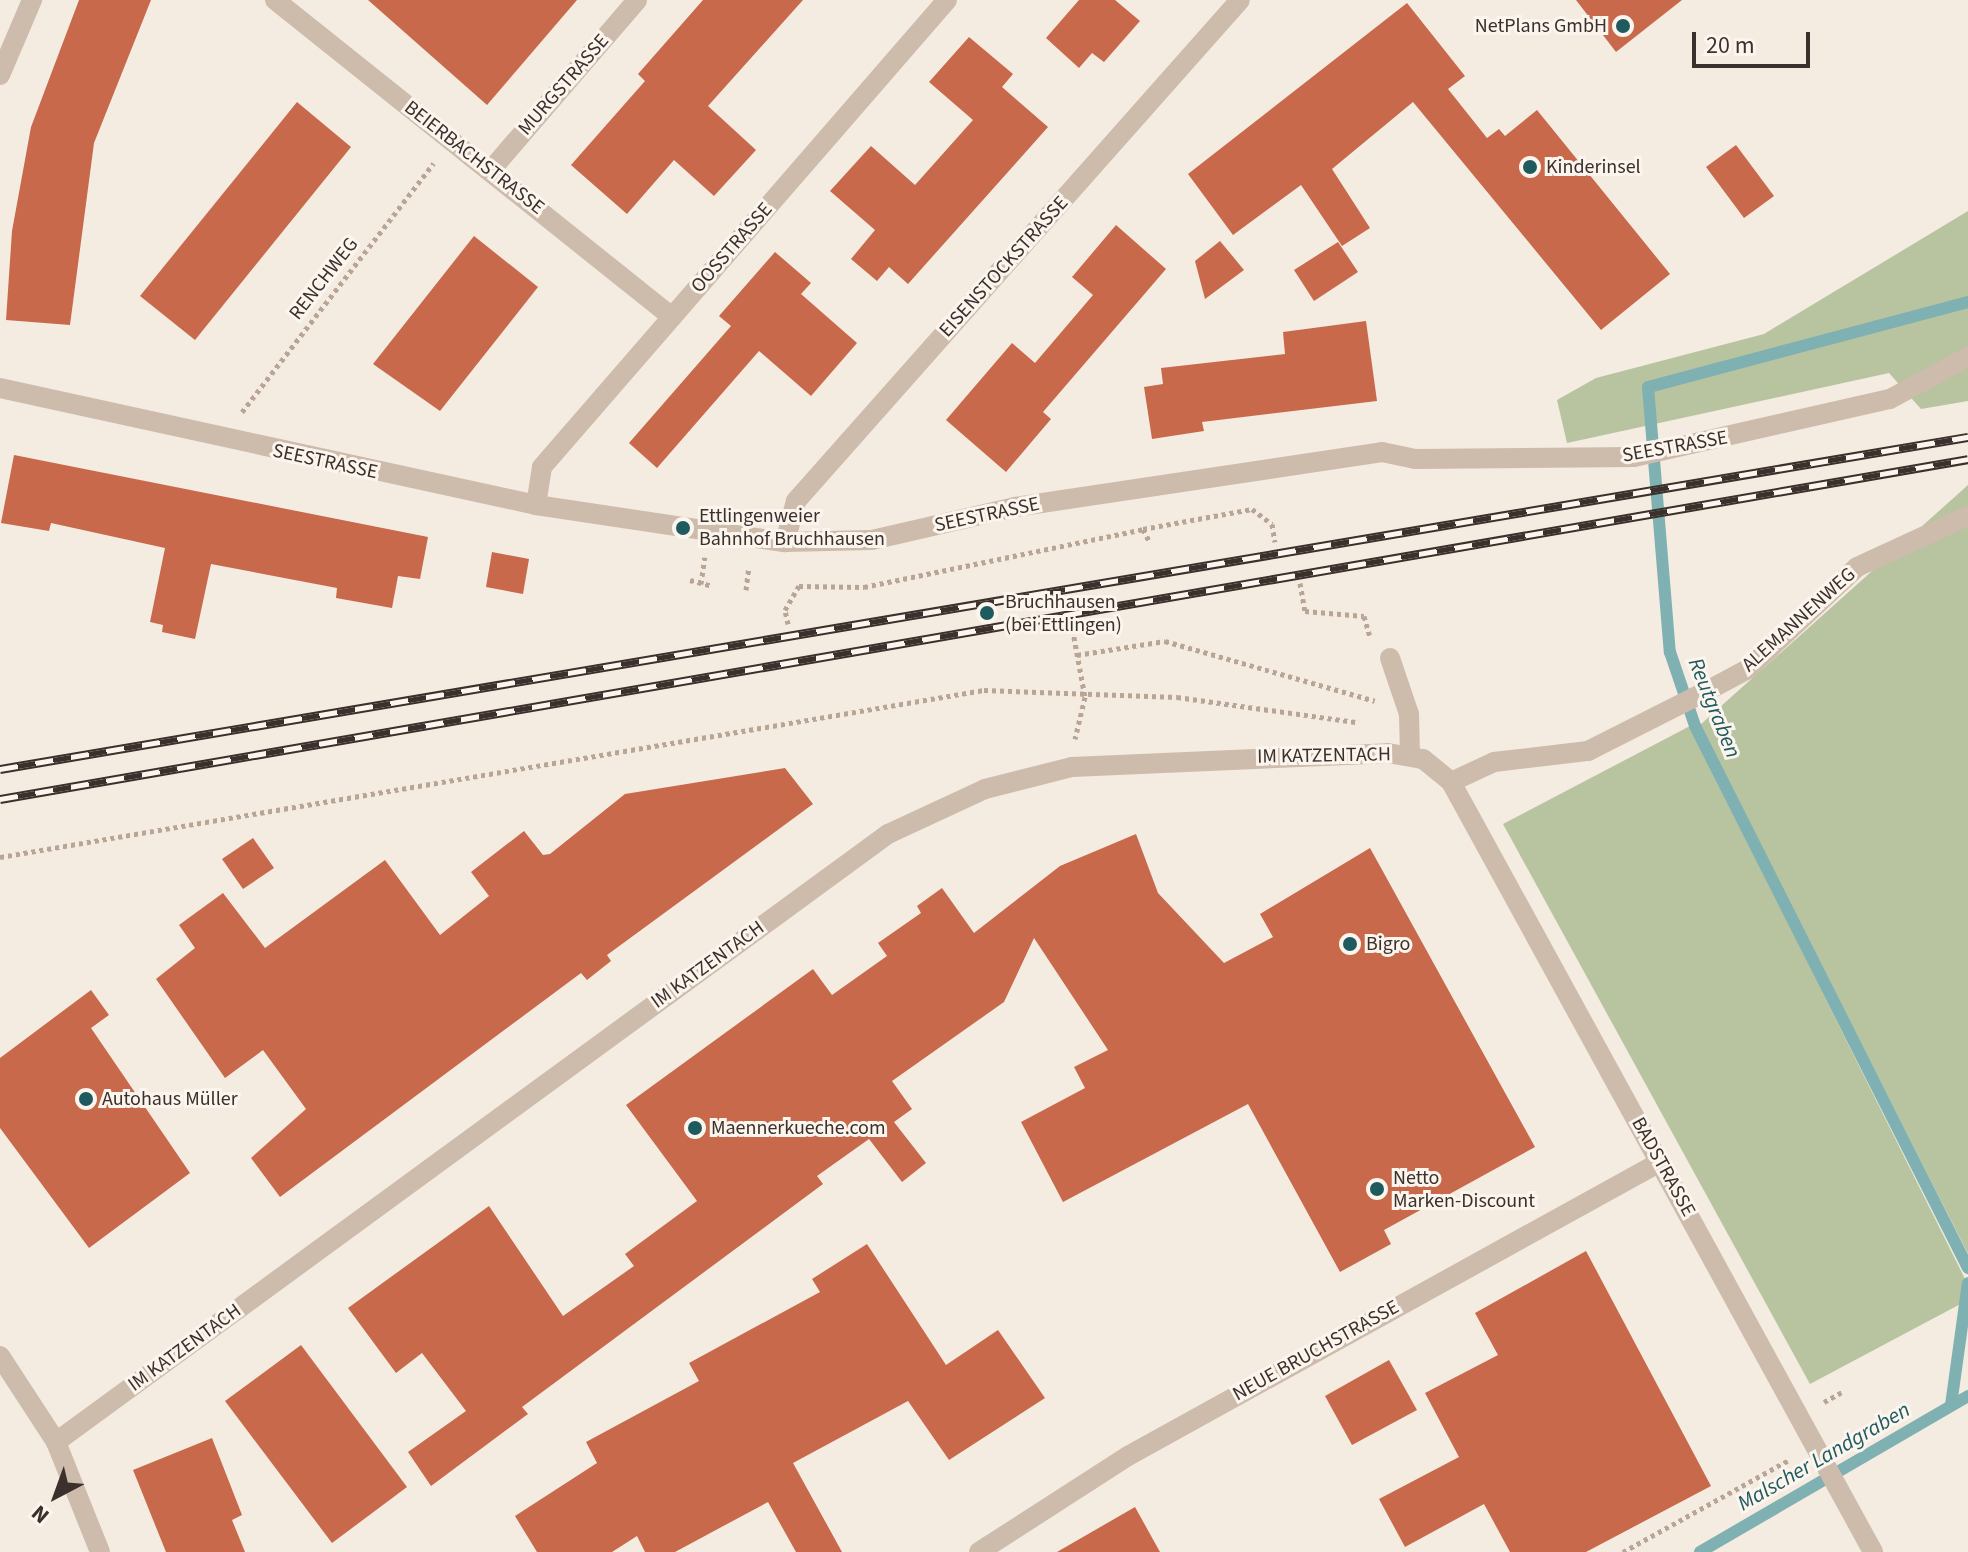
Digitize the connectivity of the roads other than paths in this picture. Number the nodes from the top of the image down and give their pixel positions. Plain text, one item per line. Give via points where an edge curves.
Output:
1 (32, 0) edge
2 (275, 0) edge
3 (637, 0) edge
4 (947, 0) edge
5 (1240, 0) edge
6 (0, 75) edge
7 (491, 170) junction
8 (672, 317) junction
9 (1968, 357) edge
10 (0, 388) edge
11 (536, 505) junction
12 (1968, 516) edge
13 (785, 542) junction
14 (1390, 658) dead end
15 (1410, 756) junction
16 (1451, 782) junction
17 (1660, 1162) junction
18 (0, 1356) edge
19 (56, 1442) junction
20 (100, 1552) edge
21 (979, 1552) edge
22 (1873, 1552) edge

1 - 6 street
2 - 7 street, BEIERBACHSTRASSE
3 - 7 street, MURGSTRASSE
4 - 8 street, OOSSTRASSE
5 - 13 street, EISENSTOCKSTRASSE via 796,501
7 - 8 street, BEIERBACHSTRASSE
8 - 11 street, OOSSTRASSE via 542,467
9 - 13 street, SEESTRASSE via 1890,399 1680,450 1634,457 1415,459 1382,452 1015,507 872,540
10 - 11 street, SEESTRASSE
11 - 13 street, SEESTRASSE
12 - 16 street, ALEMANNENWEG via 1857,567 1748,669 1705,692 1588,751 1494,762
14 - 15 street via 1409,714
15 - 16 street, IM KATZENTACH via 1428,761
15 - 19 street, IM KATZENTACH via 1072,767 985,789 888,834
16 - 17 street, BADSTRASSE
17 - 21 street, NEUE BRUCHSTRASSE via 1217,1405
17 - 22 street, BADSTRASSE
18 - 19 street
19 - 20 street

